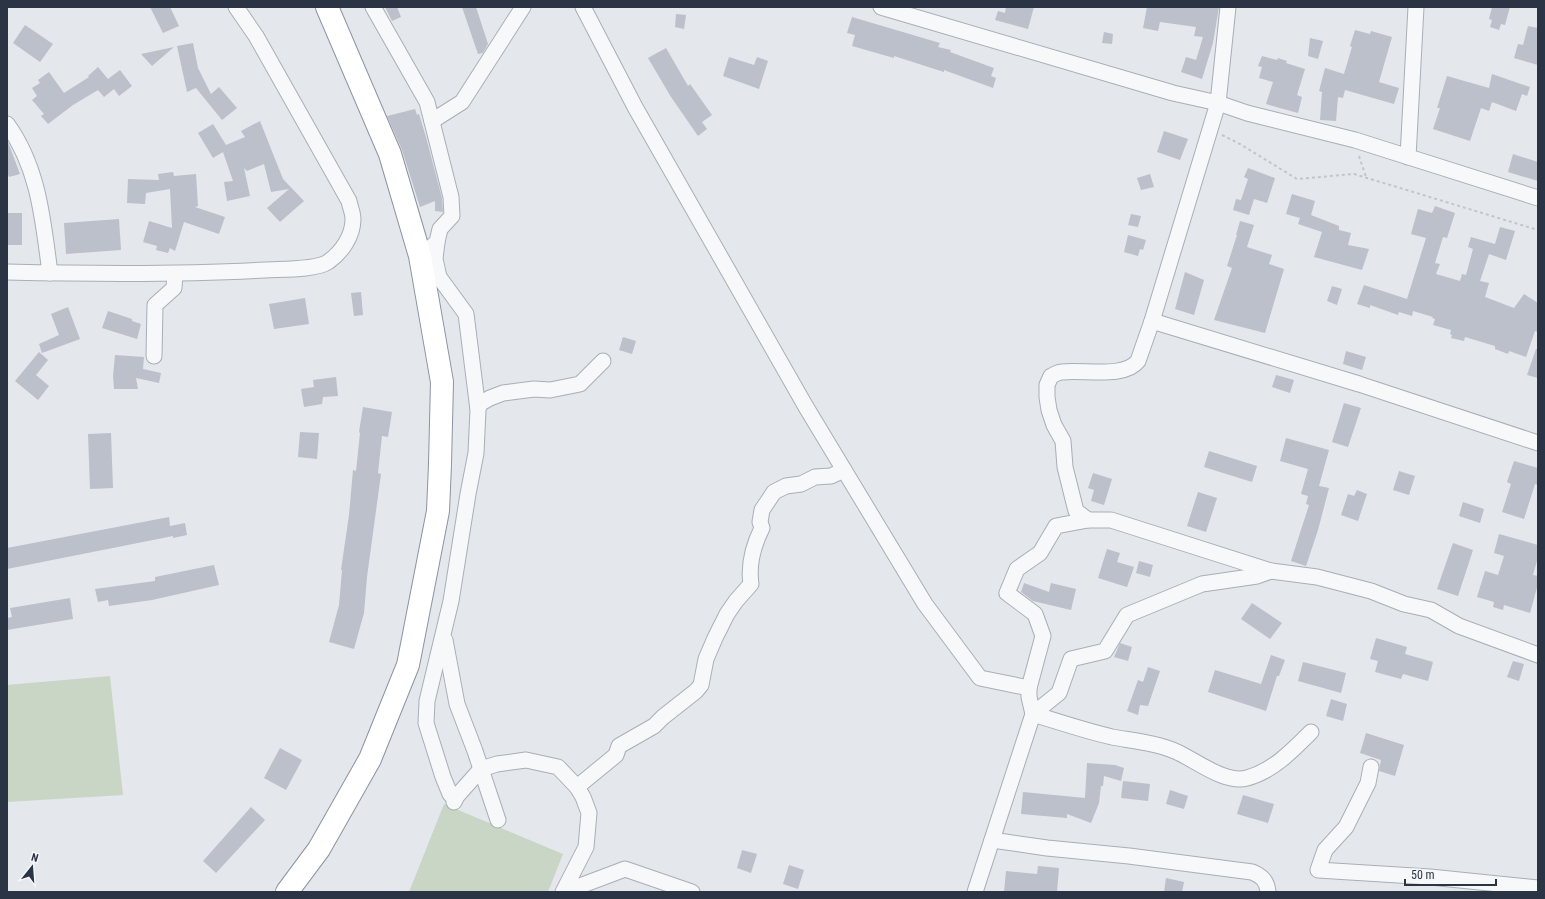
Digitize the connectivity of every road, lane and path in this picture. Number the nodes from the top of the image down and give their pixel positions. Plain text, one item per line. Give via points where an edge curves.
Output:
1 (236, 7) edge
2 (327, 7) edge
3 (373, 7) edge
4 (523, 7) edge
5 (583, 7) edge
6 (881, 7) edge
7 (1228, 7) edge
8 (1416, 7) edge
9 (1218, 103) junction
10 (432, 121) junction
11 (7, 124) edge
12 (1211, 129) junction
13 (1355, 140) junction
14 (1408, 157) junction
15 (1366, 178) junction
16 (1538, 198) edge
17 (1538, 230) edge
18 (437, 242) junction
19 (420, 256) junction
20 (7, 272) edge
21 (50, 273) junction
22 (175, 274) junction
23 (1152, 321) junction
24 (154, 356) dead end
25 (603, 361) dead end
26 (478, 408) junction
27 (1538, 443) edge
28 (844, 470) junction
29 (1088, 520) junction
30 (1271, 571) junction
31 (444, 635) junction
32 (1538, 655) edge
33 (1029, 688) junction
34 (1033, 714) junction
35 (1311, 732) dead end
36 (1371, 767) dead end
37 (481, 769) junction
38 (577, 787) junction
39 (498, 820) dead end
40 (992, 840) junction
41 (1538, 888) edge
42 (287, 892) edge
43 (563, 892) edge
44 (692, 892) edge
45 (975, 892) edge
46 (1268, 892) edge

1 - 22 street via 256,36 349,201 353,218 350,235 341,250 327,262 309,267
2 - 19 highway via 390,154
3 - 10 street via 427,102
4 - 10 street via 462,102
5 - 28 street via 639,114
6 - 9 street via 1173,93
7 - 9 street
8 - 14 street
9 - 12 street
9 - 13 street via 1247,113
10 - 18 street via 451,197 452,216 440,229
11 - 21 street via 28,159 40,199
12 - 15 path via 1297,179 1354,174
12 - 23 street
13 - 14 street
13 - 15 path
14 - 16 street
15 - 17 path
18 - 19 street
18 - 26 street via 435,259 439,277 466,314
19 - 42 highway via 442,382 440,464 438,511 408,665 370,759 319,848
20 - 21 street
21 - 22 street
22 - 24 street via 174,288 155,305
23 - 27 street via 1359,384
23 - 29 street via 1134,366 1107,372 1061,372 1051,376 1047,386 1049,410 1062,441 1065,467 1076,511
25 - 26 street via 580,384 550,390 503,393 490,398
26 - 31 street via 476,453
28 - 33 street via 925,604 980,678
28 - 38 street via 831,476 815,477 801,484 786,486 774,492 762,510 762,528 750,566 751,584 727,614 715,638 706,659 701,685 654,726 619,746 616,755
29 - 30 street via 1111,520
29 - 33 street via 1056,526 1040,553 1017,569 1007,593 1035,614 1044,636
30 - 32 street via 1317,578 1371,591 1404,604 1430,610 1459,626
30 - 34 street via 1256,576 1202,584 1127,615 1105,651 1071,659 1060,693
31 - 37 street via 457,704
31 - 37 street via 427,701 426,724 443,777 454,800
33 - 34 street
34 - 35 street via 1112,736 1165,747 1222,776 1234,779 1247,779 1266,770 1286,756
34 - 40 street
36 - 41 street via 1368,783 1346,827 1325,850 1318,870 1430,877
37 - 38 street via 526,760 558,767
37 - 39 street
38 - 43 street via 588,813 586,847
40 - 45 street
40 - 46 street via 1252,872 1264,879
43 - 44 street via 625,869

